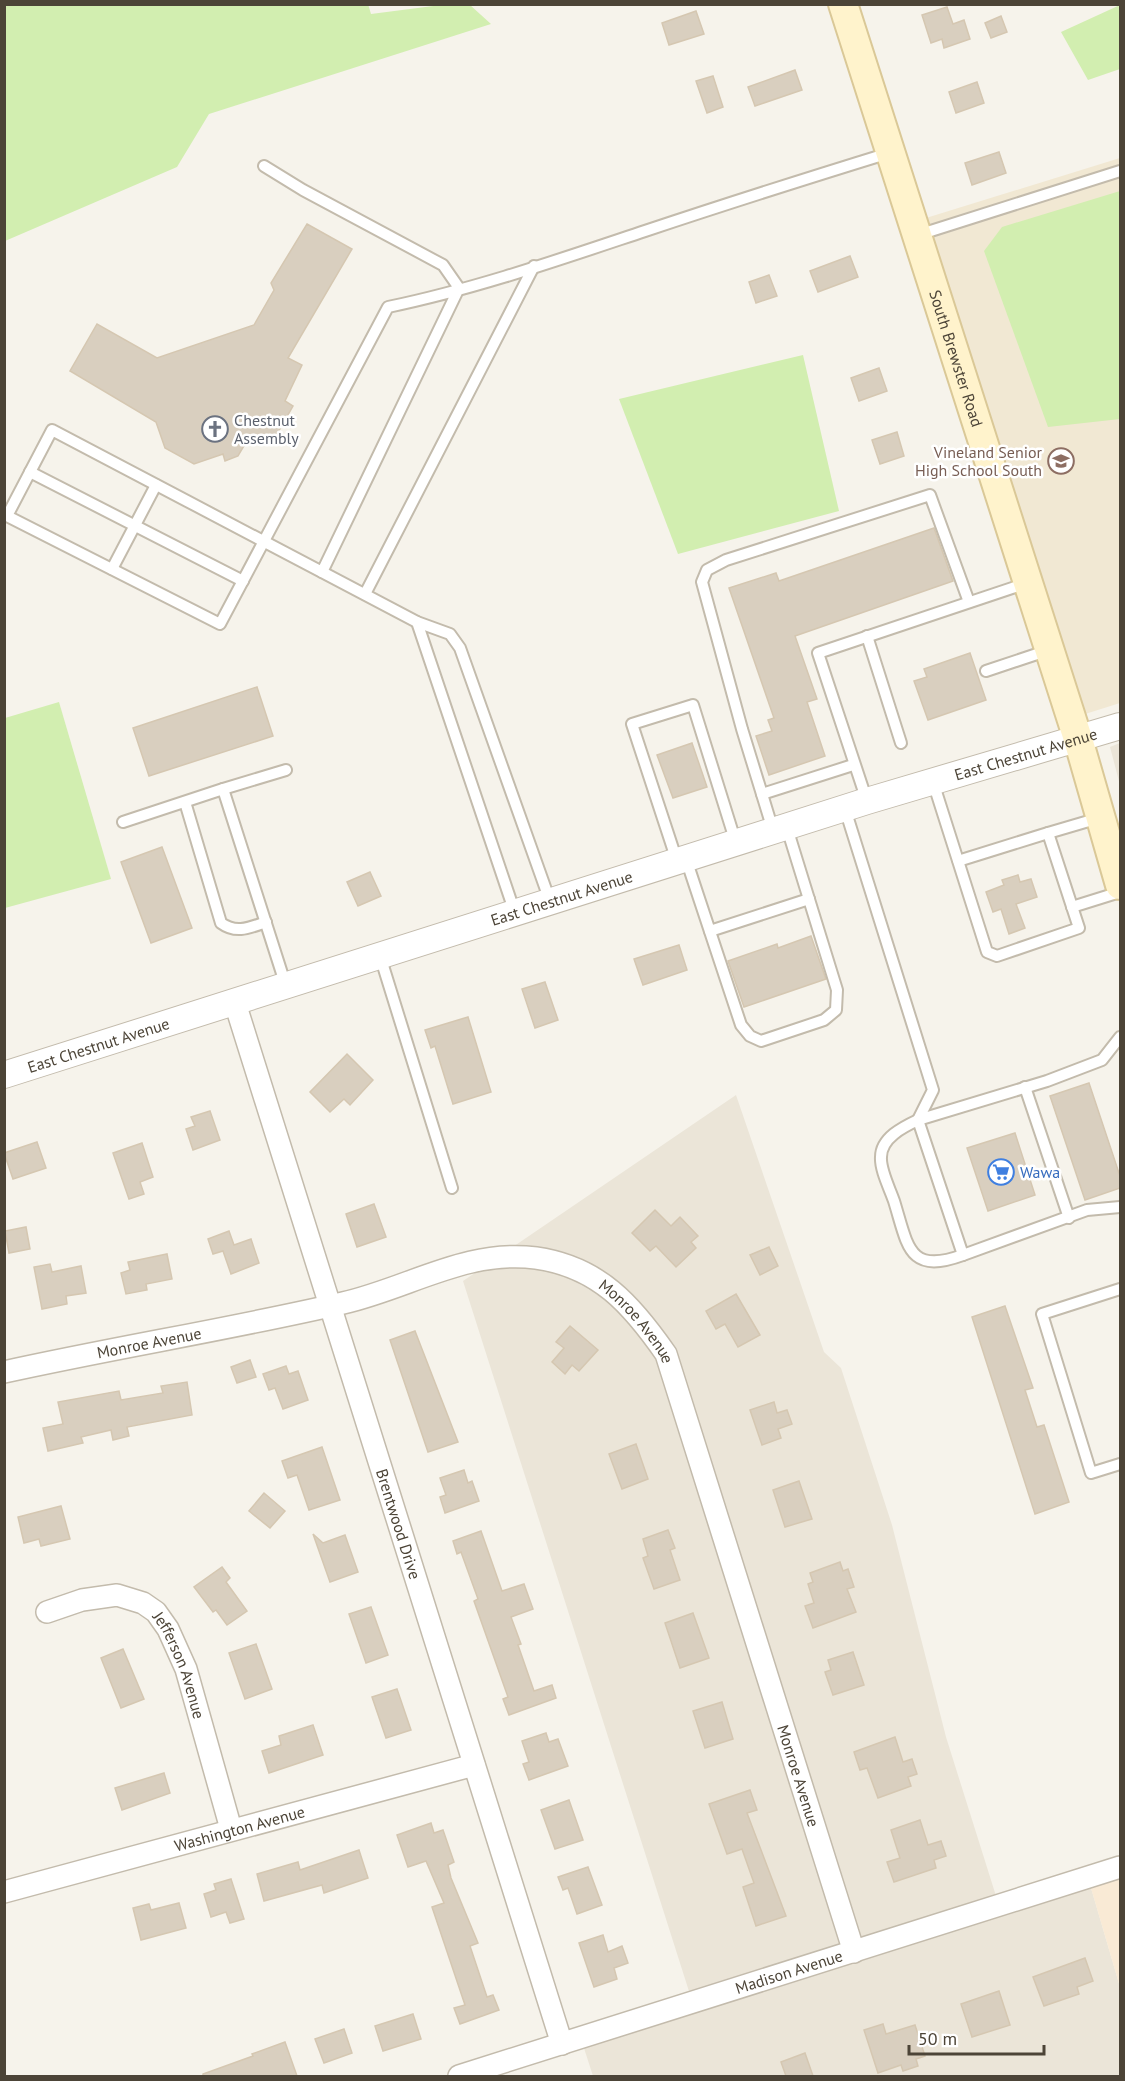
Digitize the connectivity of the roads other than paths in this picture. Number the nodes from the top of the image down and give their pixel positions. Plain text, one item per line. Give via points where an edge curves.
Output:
1 (843, 4) edge
2 (889, 153) junction
3 (264, 166) dead end
4 (1120, 171) edge
5 (915, 236) junction
6 (534, 266) junction
7 (459, 288) junction
8 (30, 472) junction
9 (156, 485) junction
10 (135, 526) junction
11 (263, 541) junction
12 (112, 569) junction
13 (322, 572) junction
14 (243, 580) junction
15 (1027, 583) junction
16 (365, 594) junction
17 (969, 602) junction
18 (417, 622) junction
19 (867, 636) junction
20 (1049, 650) junction
21 (986, 671) dead end
22 (1120, 726) edge
23 (1078, 739) junction
24 (901, 743) dead end
25 (853, 765) junction
26 (286, 770) dead end
27 (933, 782) junction
28 (223, 789) junction
29 (762, 794) junction
30 (185, 802) junction
31 (856, 805) junction
32 (1100, 817) junction
33 (123, 822) dead end
34 (781, 830) junction
35 (1048, 833) junction
36 (736, 843) junction
37 (681, 859) junction
38 (958, 861) junction
39 (1118, 869) edge
40 (1120, 892) edge
41 (810, 899) junction
42 (550, 902) junction
43 (1072, 907) junction
44 (515, 913) junction
45 (266, 922) junction
46 (710, 931) junction
47 (380, 955) junction
48 (286, 986) junction
49 (235, 1003) junction
50 (1120, 1037) edge
51 (4, 1076) edge
52 (1025, 1087) junction
53 (918, 1120) junction
54 (452, 1188) dead end
55 (1120, 1207) edge
56 (1069, 1218) junction
57 (963, 1255) junction
58 (1120, 1289) edge
59 (329, 1306) junction
60 (4, 1372) edge
61 (1120, 1464) edge
62 (47, 1612) dead end
63 (474, 1765) junction
64 (231, 1829) junction
65 (1120, 1867) edge
66 (4, 1892) edge
67 (854, 1952) junction
68 (562, 2044) junction
69 (459, 2076) edge

1 - 2 main road, South Brewster Road
2 - 5 main road, South Brewster Road
2 - 6 lane
3 - 7 lane via 443,265
4 - 5 lane
5 - 15 main road, South Brewster Road
6 - 7 lane
6 - 16 lane
7 - 11 lane via 388,307
7 - 13 lane
8 - 9 lane via 52,430
8 - 10 lane
8 - 12 lane via 8,516
9 - 10 lane
9 - 11 lane
10 - 12 lane
10 - 14 lane
11 - 13 lane
11 - 14 lane
12 - 14 lane via 220,624
13 - 16 lane
15 - 17 lane
15 - 20 main road, South Brewster Road
16 - 18 lane
17 - 19 lane
17 - 29 lane via 930,495 726,560 707,570 702,582
18 - 42 lane via 450,634 465,655
18 - 44 lane
19 - 24 lane
19 - 25 lane via 818,652
20 - 21 lane
20 - 23 main road, South Brewster Road
22 - 23 street, East Chestnut Avenue
23 - 27 street, East Chestnut Avenue
23 - 32 main road, South Brewster Road
25 - 29 lane
25 - 31 lane
26 - 28 lane
27 - 31 street, East Chestnut Avenue
27 - 38 lane
28 - 30 lane
28 - 45 lane
29 - 34 lane
30 - 33 lane
30 - 45 lane via 221,923 229,929 245,929
31 - 34 street, East Chestnut Avenue
31 - 53 lane via 933,1090
32 - 35 lane
32 - 39 main road, South Brewster Road
34 - 36 street, East Chestnut Avenue
34 - 41 lane
35 - 38 lane
35 - 43 lane
36 - 37 street, East Chestnut Avenue
36 - 37 lane via 693,705 632,724
37 - 42 street, East Chestnut Avenue
37 - 46 lane
38 - 43 lane via 983,945 992,956 1079,928
40 - 43 lane
41 - 46 lane
41 - 46 lane via 837,990 836,1010 824,1020 761,1041 741,1025
42 - 44 street, East Chestnut Avenue
44 - 47 street, East Chestnut Avenue
45 - 48 lane
47 - 48 street, East Chestnut Avenue
47 - 54 lane
48 - 49 street, East Chestnut Avenue
49 - 51 street, East Chestnut Avenue
49 - 59 street, Brentwood Drive
50 - 52 lane via 1102,1060
52 - 53 lane
52 - 56 lane
53 - 57 lane
53 - 57 lane via 886,1142 880,1157 910,1250 926,1262 940,1264
55 - 56 lane via 1087,1210
56 - 57 lane
58 - 61 lane via 1042,1314 1091,1473
59 - 60 street, Monroe Avenue
59 - 63 street, Brentwood Drive
59 - 67 street, Monroe Avenue via 496,1256 537,1258 580,1270 620,1295 641,1318 666,1354
62 - 64 street, Jefferson Avenue via 82,1600 117,1595 143,1603 156,1612 186,1669
63 - 64 street, Washington Avenue
63 - 68 street, Brentwood Drive
64 - 66 street, Washington Avenue
65 - 67 street, Madison Avenue
67 - 68 street, Madison Avenue
68 - 69 street, Madison Avenue

